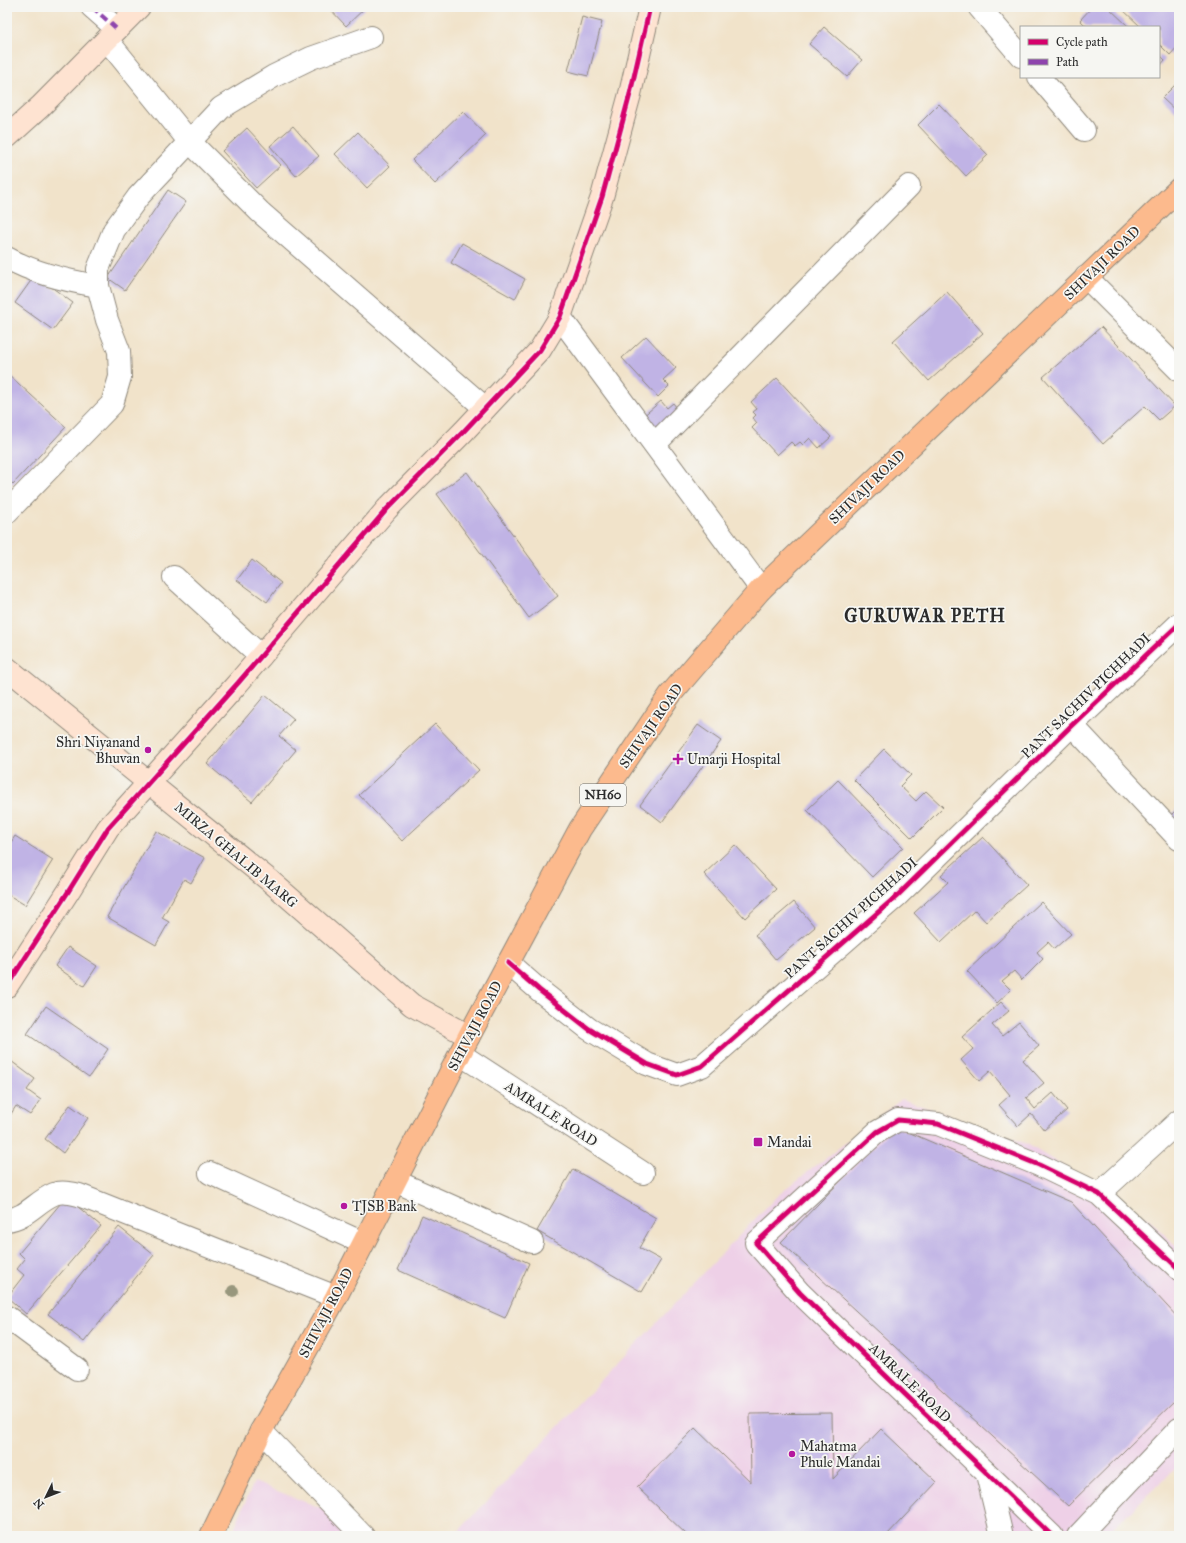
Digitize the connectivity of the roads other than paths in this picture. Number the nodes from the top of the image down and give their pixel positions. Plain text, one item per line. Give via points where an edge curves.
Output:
1 (92, 7) edge
2 (139, 7) edge
3 (650, 7) edge
4 (979, 7) edge
5 (112, 34) junction
6 (371, 37) dead end
7 (1020, 55) edge
8 (1040, 78) edge
9 (1084, 130) dead end
10 (7, 137) edge
11 (189, 141) junction
12 (909, 186) dead end
13 (1179, 189) edge
14 (7, 258) edge
15 (1086, 277) junction
16 (98, 286) junction
17 (560, 317) junction
18 (1179, 370) edge
19 (485, 408) junction
20 (655, 444) junction
21 (7, 512) edge
22 (174, 577) dead end
23 (761, 589) junction
24 (1179, 624) edge
25 (261, 656) junction
26 (7, 668) edge
27 (1072, 725) junction
28 (148, 782) junction
29 (1179, 838) edge
30 (508, 963) junction
31 (7, 986) edge
32 (464, 1045) junction
33 (1179, 1121) edge
34 (210, 1173) dead end
35 (643, 1173) dead end
36 (395, 1181) junction
37 (1099, 1194) junction
38 (7, 1220) edge
39 (532, 1242) dead end
40 (363, 1243) junction
41 (1179, 1269) edge
42 (336, 1297) junction
43 (7, 1317) edge
44 (77, 1369) dead end
45 (1179, 1429) edge
46 (261, 1431) junction
47 (987, 1474) junction
48 (211, 1536) edge
49 (363, 1536) edge
50 (1002, 1536) edge
51 (1052, 1536) edge
52 (1078, 1536) edge

1 - 5 street
2 - 5 street
3 - 17 street via 602,197
4 - 7 street
5 - 10 street
5 - 11 street
6 - 11 street via 311,58 274,76 222,108
8 - 9 street
11 - 16 street via 138,197 114,230 98,269
11 - 19 street via 260,212
12 - 20 street
13 - 15 highway, SHIVAJI ROAD / NH60
14 - 16 street via 22,266 73,282
15 - 18 street
15 - 23 highway, SHIVAJI ROAD / NH60
16 - 21 street via 118,352 120,377 112,404
17 - 19 street via 540,350
17 - 20 street
19 - 25 street via 387,509
20 - 23 street
22 - 25 street
23 - 30 highway, SHIVAJI ROAD / NH60 via 670,695 580,829
24 - 27 street, PANT SACHIV PICHHADI
25 - 28 street
26 - 28 street, MIRZA GHALIB MARG
27 - 29 street
27 - 30 street, PANT SACHIV PICHHADI via 898,895 702,1066 677,1075 647,1064 589,1029
28 - 31 street via 108,828
28 - 32 street, MIRZA GHALIB MARG via 269,880 412,1005
30 - 32 highway, SHIVAJI ROAD / NH60
32 - 35 street, AMRALE ROAD
32 - 36 highway, SHIVAJI ROAD / NH60
33 - 37 street
34 - 40 street
36 - 39 street
36 - 40 highway, SHIVAJI ROAD / NH60
37 - 41 street
37 - 47 street, AMRALE ROAD via 938,1124 898,1120 877,1132 756,1243 800,1293
38 - 42 street via 21,1216 54,1193 79,1195
40 - 42 highway, SHIVAJI ROAD / NH60
42 - 46 highway, SHIVAJI ROAD / NH60
43 - 44 street
45 - 52 street
46 - 48 highway, SHIVAJI ROAD / NH60
46 - 49 street
47 - 50 street
47 - 51 street, AMRALE ROAD

